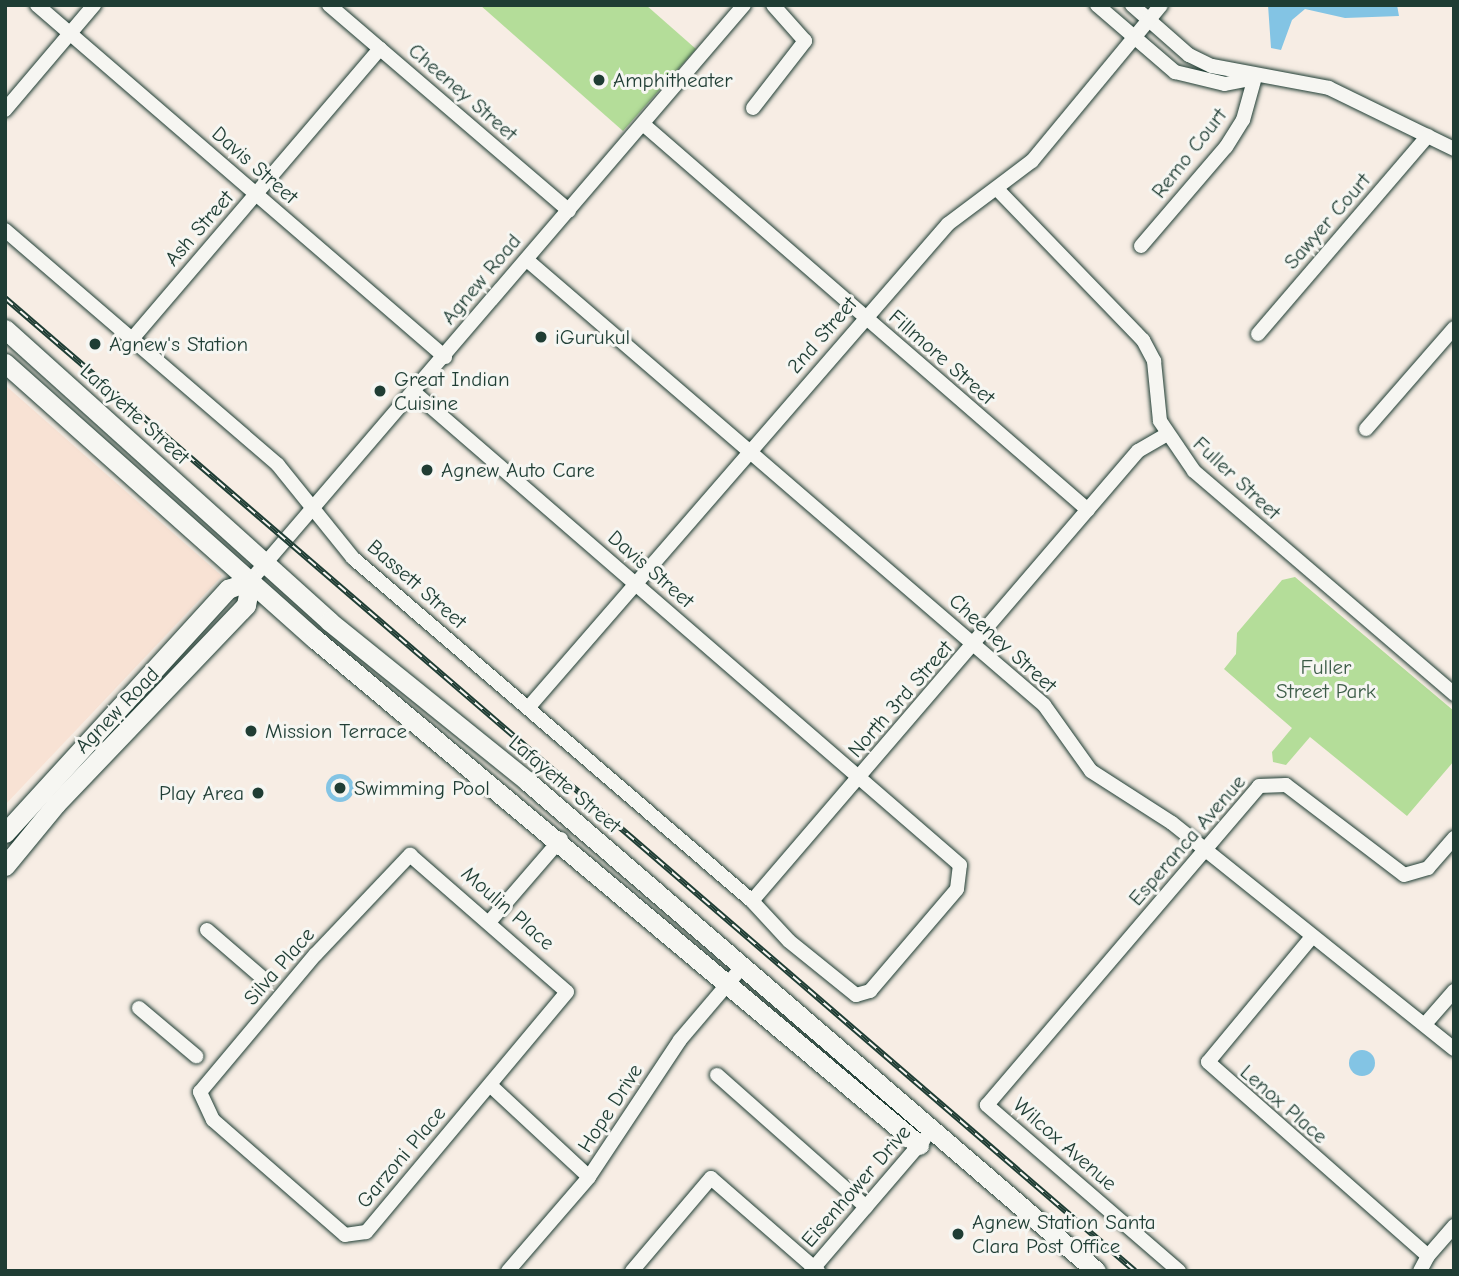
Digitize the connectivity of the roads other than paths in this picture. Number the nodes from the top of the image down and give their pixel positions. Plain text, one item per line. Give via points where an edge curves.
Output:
1 (37, 5) edge
2 (94, 5) edge
3 (329, 5) edge
4 (744, 5) edge
5 (773, 5) edge
6 (1097, 5) edge
7 (1132, 5) edge
8 (1161, 5) edge
9 (1148, 20) junction
10 (70, 33) junction
11 (1133, 38) junction
12 (380, 49) junction
13 (1255, 78) junction
14 (753, 108) dead end
15 (5, 110) edge
16 (643, 124) junction
17 (1428, 135) junction
18 (1454, 149) edge
19 (998, 190) junction
20 (256, 194) junction
21 (569, 211) junction
22 (5, 230) edge
23 (1141, 246) dead end
24 (527, 260) junction
25 (865, 318) junction
26 (1454, 328) edge
27 (5, 329) edge
28 (1258, 334) dead end
29 (132, 339) junction
30 (445, 357) junction
31 (5, 363) edge
32 (415, 393) junction
33 (1366, 429) dead end
34 (1166, 435) junction
35 (751, 450) junction
36 (315, 505) junction
37 (1088, 510) junction
38 (267, 562) junction
39 (251, 580) junction
40 (636, 583) junction
41 (975, 645) junction
42 (1454, 694) edge
43 (528, 708) junction
44 (858, 778) junction
45 (5, 833) edge
46 (1454, 838) edge
47 (561, 839) junction
48 (1205, 850) junction
49 (418, 858) joint
50 (5, 866) edge
51 (751, 901) junction
52 (491, 920) junction
53 (207, 930) dead end
54 (1311, 937) junction
55 (743, 966) junction
56 (265, 980) dead end
57 (729, 982) junction
58 (1454, 990) edge
59 (567, 992) joint
60 (139, 1008) dead end
61 (1426, 1023) junction
62 (1454, 1049) edge
63 (196, 1056) dead end
64 (717, 1075) dead end
65 (490, 1085) junction
66 (986, 1105) joint
67 (213, 1120) joint
68 (933, 1129) junction
69 (919, 1145) junction
70 (589, 1177) junction
71 (866, 1207) junction
72 (1454, 1226) edge
73 (1428, 1256) junction
74 (814, 1270) edge
75 (508, 1271) edge
76 (632, 1271) edge
77 (1097, 1271) edge
78 (1179, 1271) edge
79 (1420, 1271) edge

1 - 10 street, Davis Street
2 - 10 street
3 - 12 street, Cheeney Street
4 - 16 street, Agnew Road
5 - 14 street via 805,41
6 - 11 street
7 - 9 street
8 - 9 street, 2nd Street
9 - 11 street, 2nd Street
9 - 13 street via 1189,55
10 - 15 street
10 - 20 street, Davis Street
11 - 13 street via 1175,72 1201,81
11 - 19 street, 2nd Street via 1032,161
12 - 20 street, Ash Street
12 - 21 street, Cheeney Street
13 - 17 street via 1329,88
13 - 23 street, Remo Court via 1231,139
16 - 21 street, Agnew Road
16 - 25 street, Fillmore Street
17 - 18 street
17 - 28 street, Sawyer Court
19 - 25 street, 2nd Street via 948,224
19 - 34 street, Fuller Street via 1143,340 1154,361
20 - 29 street, Ash Street
20 - 30 street, Davis Street
21 - 24 street, Agnew Road
22 - 29 street, Bassett Street
24 - 30 street, Agnew Road
24 - 35 street, Cheeney Street
25 - 35 street, 2nd Street
25 - 37 street, Fillmore Street
26 - 33 street
27 - 38 main road, Lafayette Street
29 - 36 street, Bassett Street
30 - 32 street, Agnew Road
31 - 39 main road
32 - 36 street, Agnew Road
32 - 40 street, Davis Street
34 - 37 street, North 3rd Street via 1138,452
34 - 42 street, Fuller Street via 1194,471
35 - 40 street, 2nd Street
35 - 41 street, Cheeney Street
36 - 38 street, Agnew Road
36 - 43 street, Bassett Street via 353,558
37 - 41 street, North 3rd Street
38 - 39 street, Agnew Road
38 - 55 main road, Lafayette Street via 329,621
39 - 45 main road, Agnew Road via 228,589
39 - 47 main road
39 - 50 main road, Agnew Road via 246,606 56,803
40 - 43 street, 2nd Street
40 - 44 street, Davis Street
41 - 44 street, North 3rd Street
41 - 48 street, Cheeney Street via 1044,705 1091,771
43 - 51 street, Bassett Street
44 - 51 street, North 3rd Street
44 - 51 street, Davis Street via 953,859 961,873 957,889 881,980 856,995
46 - 48 street, Esperanca Avenue via 1428,868 1404,874 1277,781 1259,786
47 - 52 street
47 - 57 main road
48 - 54 street, Cheeney Street
48 - 66 street, Esperanca Avenue
49 - 52 street, Moulin Place
49 - 67 street, Silva Place via 402,859 208,1081 200,1101
52 - 59 street, Moulin Place
53 - 56 street
54 - 61 street, Cheeney Street
54 - 73 street, Lenox Place via 1208,1062
55 - 57 street, Hope Drive
55 - 68 main road, Lafayette Street
57 - 69 main road
57 - 70 street, Hope Drive via 680,1040
58 - 61 street
59 - 65 street, Garzoni Place
60 - 63 street
61 - 62 street, Cheeney Street
64 - 71 street
65 - 67 street, Garzoni Place via 366,1232 355,1236 345,1235
65 - 70 street
66 - 78 street, Wilcox Avenue
68 - 69 street, Eisenhower Drive
68 - 77 main road, Lafayette Street
69 - 71 street, Eisenhower Drive
70 - 75 street, Hope Drive
71 - 74 street, Eisenhower Drive
72 - 73 street
73 - 79 street
74 - 76 street via 711,1178

